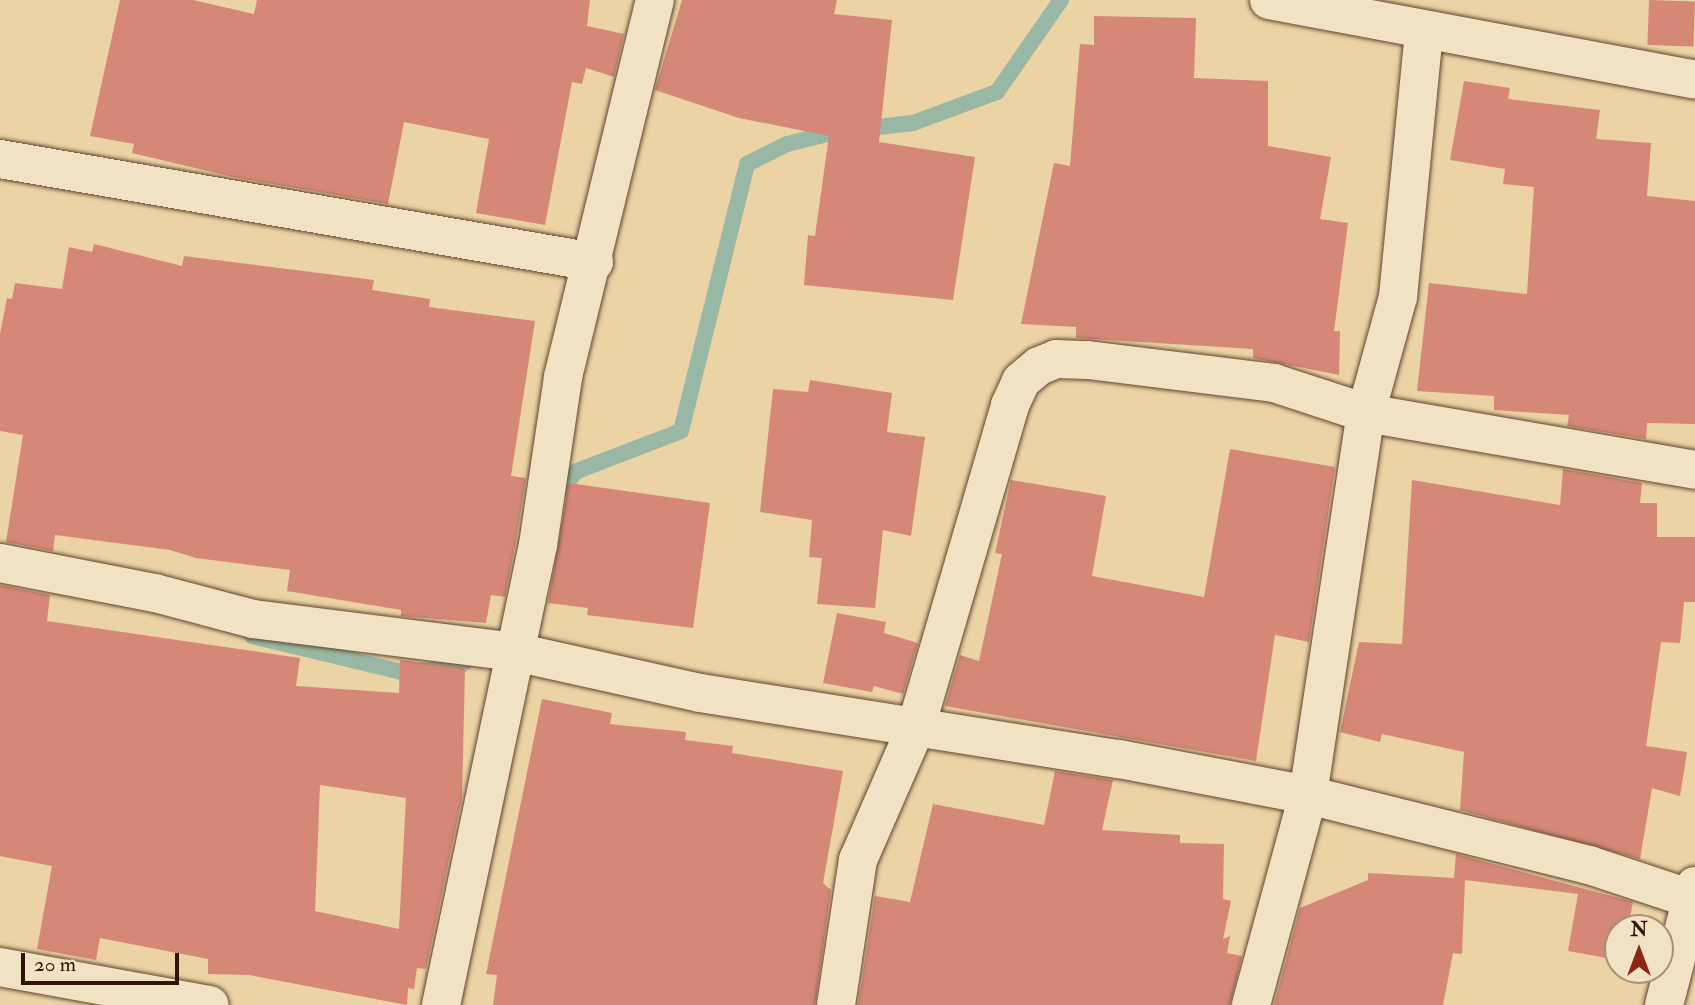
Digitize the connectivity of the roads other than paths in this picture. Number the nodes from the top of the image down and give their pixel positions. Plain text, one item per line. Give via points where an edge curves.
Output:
1 (655, 0) edge
2 (1269, 0) edge
3 (1424, 30) junction
4 (1695, 80) edge
5 (0, 159) edge
6 (594, 262) junction
7 (1366, 413) junction
8 (1695, 470) edge
9 (0, 563) edge
10 (515, 652) junction
11 (916, 727) junction
12 (1308, 795) junction
13 (1694, 895) edge
14 (0, 967) edge
15 (210, 1005) edge
16 (441, 1005) edge
17 (836, 1005) edge
18 (1251, 1005) edge
19 (1664, 1005) edge

1 - 6 street
2 - 3 street
3 - 4 street
3 - 7 street via 1398,297
5 - 6 street
6 - 10 street via 563,377 547,495
7 - 8 street
7 - 11 street via 1262,382 1088,360 1056,359 1040,366 1021,381 1010,405
7 - 12 street
9 - 10 street via 155,593 253,619
10 - 11 street via 700,693
10 - 16 street
11 - 12 street
11 - 17 street via 858,860
12 - 13 street
12 - 18 street
13 - 19 street
14 - 15 street

